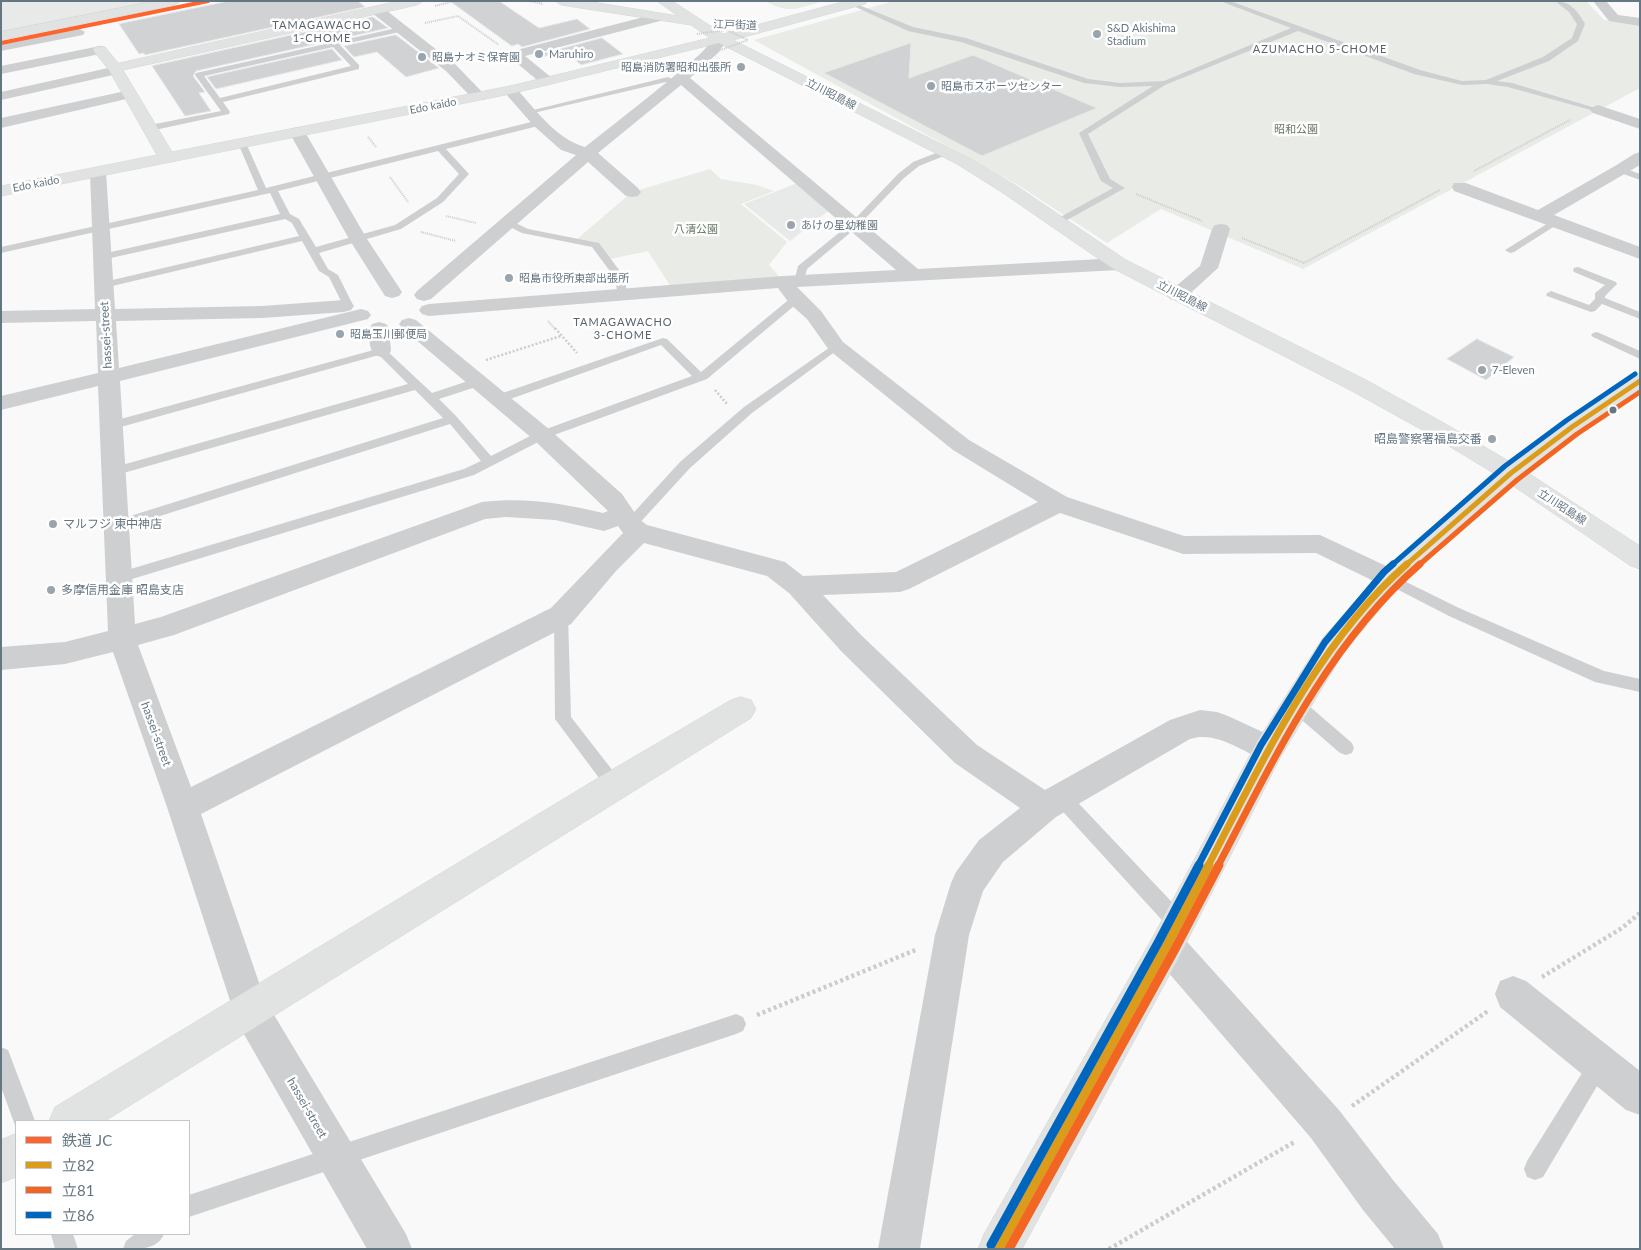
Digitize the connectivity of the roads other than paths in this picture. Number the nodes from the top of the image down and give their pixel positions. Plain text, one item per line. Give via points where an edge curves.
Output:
1 (175, 1) edge
2 (561, 1) edge
3 (663, 1) edge
4 (1223, 1) edge
5 (1558, 1) edge
6 (1599, 1) edge
7 (411, 2) edge
8 (856, 2) edge
9 (378, 6) edge
10 (659, 18) junction
11 (1640, 22) edge
12 (778, 24) junction
13 (76, 27) junction
14 (695, 28) junction
15 (1298, 28) junction
16 (401, 29) junction
17 (1, 36) edge
18 (723, 36) junction
19 (335, 44) junction
20 (1, 47) edge
21 (100, 50) junction
22 (116, 69) junction
23 (1, 70) edge
24 (547, 81) junction
25 (677, 81) junction
26 (1487, 82) junction
27 (1164, 83) junction
28 (510, 90) junction
29 (130, 94) junction
30 (1, 96) edge
31 (479, 97) junction
32 (218, 101) junction
33 (1594, 109) joint
34 (534, 117) junction
35 (1, 123) edge
36 (1640, 124) edge
37 (150, 128) junction
38 (297, 132) junction
39 (242, 143) junction
40 (439, 147) junction
41 (946, 152) junction
42 (588, 153) junction
43 (1640, 157) edge
44 (167, 158) junction
45 (1621, 170) junction
46 (98, 172) junction
47 (322, 177) junction
48 (1640, 177) edge
49 (1457, 183) road end
50 (1, 191) edge
51 (268, 191) junction
52 (632, 192) dead end
53 (286, 216) junction
54 (1548, 219) junction
55 (507, 222) junction
56 (1058, 222) junction
57 (854, 225) junction
58 (101, 227) junction
59 (1221, 229) road end
60 (306, 237) junction
61 (358, 239) junction
62 (1, 250) edge
63 (1510, 250) dead end
64 (314, 251) junction
65 (1640, 253) edge
66 (102, 257) junction
67 (1119, 264) junction
68 (1578, 270) dead end
69 (913, 275) junction
70 (793, 288) junction
71 (392, 292) junction
72 (1177, 294) junction
73 (1551, 294) dead end
74 (622, 295) junction
75 (104, 300) junction
76 (1600, 300) junction
77 (358, 308) junction
78 (421, 310) junction
79 (1640, 316) edge
80 (1, 317) edge
81 (379, 328) junction
82 (1596, 336) dead end
83 (836, 346) junction
84 (381, 351) junction
85 (1640, 356) edge
86 (470, 375) junction
87 (108, 376) junction
88 (702, 377) junction
89 (1640, 381) edge
90 (418, 385) junction
91 (431, 398) junction
92 (498, 399) junction
93 (1, 403) edge
94 (452, 419) junction
95 (110, 426) junction
96 (542, 435) junction
97 (489, 462) junction
98 (113, 472) junction
99 (1511, 473) junction
100 (1058, 503) junction
101 (116, 524) junction
102 (631, 524) junction
103 (1640, 559) edge
104 (119, 578) junction
105 (1390, 579) junction
106 (798, 586) junction
107 (561, 616) junction
108 (122, 638) junction
109 (1, 659) edge
110 (1640, 686) edge
111 (1295, 704) junction
112 (742, 710) dead end
113 (1346, 748) dead end
114 (1269, 749) junction
115 (614, 785) junction
116 (1053, 802) junction
117 (183, 807) junction
118 (1172, 934) junction
119 (1513, 994) road end
120 (250, 1009) junction
121 (736, 1024) road end
122 (1, 1057) edge
123 (1600, 1063) junction
124 (1640, 1096) edge
125 (24, 1120) edge
126 (71, 1120) edge
127 (15, 1155) edge
128 (337, 1158) junction
129 (1, 1163) edge
130 (1535, 1170) dead end
131 (190, 1206) edge
132 (62, 1235) edge
133 (152, 1235) edge
134 (67, 1249) edge
135 (134, 1249) edge
136 (391, 1249) edge
137 (899, 1249) edge
138 (999, 1249) edge
139 (1423, 1249) edge

1 - 13 main road
2 - 10 main road, 江戸街道
3 - 14 main road, 立川昭島線
4 - 15 lane
5 - 26 lane via 1566,5 1581,24 1575,39 1546,59
6 - 11 street via 1614,18
7 - 9 main road
8 - 12 main road, Edo kaido
8 - 27 lane via 911,30 962,40 1087,81 1120,85
9 - 16 street
9 - 22 main road
10 - 14 main road, 江戸街道
10 - 24 street via 508,51
12 - 14 main road, 江戸街道
12 - 18 main road, Edo kaido
13 - 17 main road
13 - 20 street
13 - 21 street via 86,33
14 - 18 main road, 立川昭島線
15 - 26 lane via 1440,78 1462,83
15 - 27 lane
16 - 19 lane
16 - 31 street via 451,68
18 - 24 main road, Edo kaido
18 - 25 street via 713,50
18 - 41 main road, 立川昭島線
19 - 32 lane via 199,75
19 - 32 lane via 356,67
21 - 22 main road
21 - 23 street
22 - 29 main road
22 - 30 street
24 - 28 main road, Edo kaido
25 - 34 lane via 668,79
25 - 42 street
25 - 57 street
26 - 33 lane
27 - 56 lane via 1083,133 1106,181 1120,188
28 - 31 main road, Edo kaido
28 - 34 street
29 - 35 street
29 - 37 main road
31 - 38 main road, Edo kaido
32 - 37 lane via 226,112
33 - 36 street
34 - 40 lane
34 - 42 street via 567,147
37 - 44 main road
38 - 39 main road, Edo kaido
38 - 47 street
39 - 44 main road, Edo kaido
39 - 51 lane
40 - 47 lane
40 - 61 lane via 464,174 440,200 398,227
41 - 56 main road, 立川昭島線
41 - 57 lane via 916,164
42 - 52 street
42 - 55 street
43 - 45 street
44 - 46 main road, Edo kaido
45 - 48 lane
45 - 54 street
46 - 50 main road, Edo kaido
46 - 58 street, hassei-street
47 - 51 lane
47 - 61 street
49 - 54 street
51 - 53 lane
51 - 58 lane
53 - 60 lane via 296,221
53 - 66 lane
54 - 63 lane
54 - 65 street
55 - 74 lane via 525,231 595,245 620,278
55 - 78 street via 479,246
56 - 67 main road, 立川昭島線
57 - 69 street
57 - 70 lane via 802,268
58 - 62 lane
58 - 66 street, hassei-street
59 - 72 street via 1209,268
60 - 64 lane
60 - 75 lane
61 - 64 lane
61 - 71 street
64 - 77 lane via 324,271 333,275
66 - 75 street, hassei-street
67 - 69 street
67 - 72 main road, 立川昭島線
68 - 76 lane via 1612,284 1599,294
69 - 70 street
70 - 74 street
70 - 83 street
70 - 88 lane
71 - 77 street
71 - 78 street via 410,291
72 - 99 main road, 立川昭島線 via 1358,385
73 - 76 lane via 1591,309
74 - 78 street
75 - 77 street via 262,312
75 - 80 street
75 - 87 street, hassei-street
76 - 79 lane
77 - 81 street via 366,324
77 - 87 street
78 - 81 street via 399,327
78 - 86 street
81 - 84 street
82 - 85 lane
83 - 100 street via 962,446
83 - 102 lane via 740,418 685,465
84 - 90 lane
84 - 95 lane
86 - 91 lane
86 - 92 street
87 - 93 street
87 - 95 street, hassei-street
88 - 92 lane via 663,342
88 - 96 lane
89 - 99 main road
90 - 91 lane
90 - 98 lane
91 - 94 lane
92 - 96 street
94 - 97 lane
94 - 101 lane
95 - 98 street, hassei-street
96 - 97 lane
96 - 102 street via 613,500
97 - 104 lane via 469,472
98 - 101 street, hassei-street
99 - 103 main road, 立川昭島線
99 - 105 main road
100 - 105 street via 1182,545 1320,544
100 - 106 street via 900,582
101 - 104 street, hassei-street
102 - 106 street via 776,569
102 - 107 street via 607,564
102 - 108 street via 528,508 482,512 164,627
104 - 108 street, hassei-street
105 - 110 lane via 1454,612 1593,673
105 - 111 main road via 1332,647
106 - 116 street via 851,644 966,754
107 - 115 lane via 563,719
107 - 117 street
108 - 109 street via 66,653
108 - 117 street, hassei-street
111 - 113 lane
111 - 114 main road
112 - 115 main road
114 - 116 street via 1217,725 1200,723 1181,729
114 - 118 main road
115 - 120 main road
116 - 118 lane
116 - 137 street via 991,851 968,883 952,935
117 - 120 street, hassei-street
118 - 138 main road
118 - 139 street
119 - 123 street
120 - 126 main road
120 - 128 street, hassei-street
121 - 128 lane
122 - 125 lane
123 - 124 street
123 - 130 lane
127 - 129 main road
128 - 131 lane
128 - 136 street, hassei-street
132 - 134 lane
133 - 135 lane

